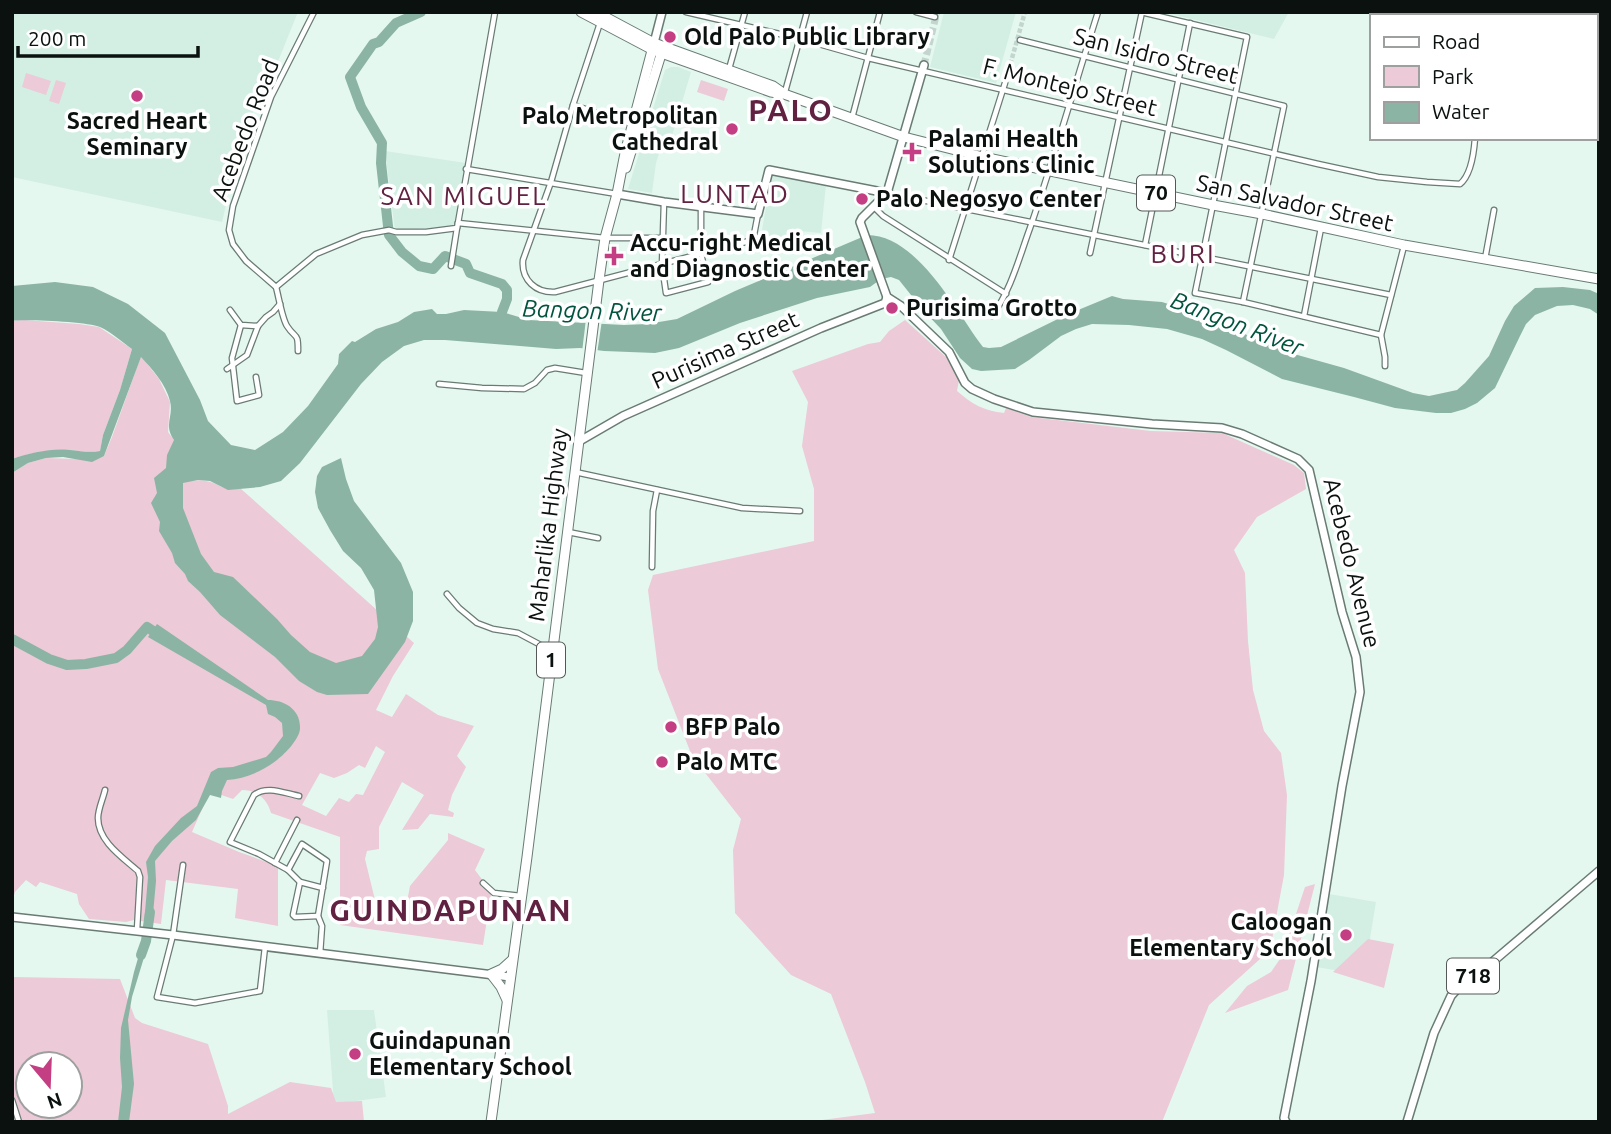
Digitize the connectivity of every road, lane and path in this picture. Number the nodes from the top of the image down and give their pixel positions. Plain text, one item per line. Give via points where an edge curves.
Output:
1 (314, 12) edge
2 (495, 12) edge
3 (581, 12) edge
4 (662, 12) edge
5 (686, 12) edge
6 (745, 12) edge
7 (807, 12) edge
8 (880, 12) edge
9 (916, 12) edge
10 (1098, 12) edge
11 (1141, 12) edge
12 (601, 16) edge
13 (935, 17) dead end
14 (1190, 23) junction
15 (741, 26) junction
16 (801, 39) junction
17 (1020, 40) dead end
18 (658, 48) junction
19 (1084, 56) junction
20 (868, 58) junction
21 (923, 67) junction
22 (1130, 68) junction
23 (729, 70) junction
24 (1178, 80) junction
25 (1005, 86) junction
26 (1236, 93) junction
27 (784, 94) junction
28 (573, 105) junction
29 (1070, 106) junction
30 (1120, 117) junction
31 (852, 119) junction
32 (633, 124) junction
33 (1168, 130) junction
34 (904, 137) junction
35 (1475, 140) edge
36 (1226, 142) junction
37 (1274, 154) junction
38 (983, 157) junction
39 (466, 169) junction
40 (1049, 170) junction
41 (551, 182) junction
42 (1106, 182) junction
43 (887, 193) junction
44 (1155, 193) junction
45 (617, 194) junction
46 (664, 202) junction
47 (1213, 205) junction
48 (701, 207) junction
49 (874, 207) junction
50 (967, 208) junction
51 (1494, 209) dead end
52 (758, 214) junction
53 (1262, 214) junction
54 (1031, 223) junction
55 (457, 225) junction
56 (1321, 227) junction
57 (533, 231) junction
58 (1093, 235) junction
59 (605, 238) junction
60 (662, 238) junction
61 (1404, 245) junction
62 (1145, 246) junction
63 (1090, 253) dead end
64 (701, 254) junction
65 (1203, 257) junction
66 (1485, 259) junction
67 (949, 260) junction
68 (662, 265) junction
69 (451, 266) dead end
70 (1250, 266) junction
71 (1598, 276) edge
72 (1310, 279) junction
73 (599, 280) junction
74 (276, 287) junction
75 (1006, 295) junction
76 (1391, 295) junction
77 (887, 297) junction
78 (1243, 302) junction
79 (280, 304) junction
80 (230, 310) dead end
81 (992, 316) dead end
82 (1304, 316) junction
83 (241, 325) junction
84 (258, 327) junction
85 (1381, 335) junction
86 (298, 351) dead end
87 (1385, 366) dead end
88 (229, 368) junction
89 (587, 373) junction
90 (256, 377) dead end
91 (439, 384) dead end
92 (578, 442) junction
93 (575, 472) junction
94 (657, 490) junction
95 (800, 511) dead end
96 (567, 532) junction
97 (598, 538) dead end
98 (652, 567) dead end
99 (447, 594) dead end
100 (552, 651) junction
101 (105, 790) dead end
102 (299, 796) dead end
103 (297, 820) dead end
104 (275, 863) junction
105 (183, 865) dead end
106 (288, 870) junction
107 (1599, 871) edge
108 (300, 882) junction
109 (483, 883) dead end
110 (323, 888) junction
111 (521, 896) junction
112 (318, 916) junction
113 (12, 917) edge
114 (139, 931) junction
115 (173, 935) junction
116 (265, 947) junction
117 (320, 954) junction
118 (512, 960) junction
119 (491, 974) junction
120 (510, 977) junction
121 (507, 1000) junction
122 (12, 1100) edge
123 (19, 1122) edge
124 (491, 1122) edge
125 (1286, 1122) edge
126 (1407, 1122) edge

1 - 74 street, Acebedo Road via 271,97 229,229 233,244 246,261
2 - 39 street
3 - 12 highway, San Salvador Street
4 - 18 street
5 - 15 street, F. Montejo Street
6 - 15 street
7 - 16 street
8 - 20 street
9 - 13 street
10 - 19 street
11 - 14 street
11 - 22 street
12 - 18 highway, San Salvador Street
12 - 28 street
14 - 24 street
14 - 26 street via 1247,37
15 - 16 street, F. Montejo Street
15 - 23 street
16 - 20 street, F. Montejo Street
16 - 27 street
17 - 19 street, San Isidro Street
18 - 23 highway, San Salvador Street / 70
18 - 27 highway, San Salvador Street / 70
18 - 32 highway, 1
18 - 45 highway, 1
19 - 22 street, San Isidro Street
19 - 29 street
20 - 21 street, F. Montejo Street
20 - 31 street
21 - 25 street, F. Montejo Street
21 - 34 street
22 - 24 street, San Isidro Street
22 - 30 street
23 - 27 highway, San Salvador Street / 70
24 - 26 street, San Isidro Street
24 - 33 street
25 - 29 street, F. Montejo Street
25 - 38 street
26 - 36 street
26 - 37 street, San Isidro Street via 1284,106
27 - 31 highway, San Salvador Street / 70
28 - 32 street
28 - 41 street
29 - 30 street, F. Montejo Street
29 - 40 street
30 - 33 street, F. Montejo Street
30 - 42 street
31 - 34 highway, San Salvador Street / 70
32 - 45 highway, 1
33 - 36 street, F. Montejo Street
33 - 44 street
34 - 38 highway, San Salvador Street / 70
34 - 43 street
35 - 37 street, F. Montejo Street via 1460,184 1378,177
36 - 37 street, F. Montejo Street
36 - 47 street
37 - 53 street
38 - 40 highway, San Salvador Street / 70
38 - 50 street
39 - 41 street
39 - 55 street
40 - 42 highway, San Salvador Street / 70
40 - 54 street
41 - 45 street
41 - 57 street
42 - 44 highway, San Salvador Street / 70
42 - 58 street
43 - 49 street
43 - 50 street
43 - 52 street via 769,170
44 - 47 highway, San Salvador Street / 70
44 - 62 street
45 - 46 street
45 - 59 highway, 1
46 - 48 street
46 - 60 street
47 - 53 highway, San Salvador Street / 70
47 - 65 street
48 - 52 street
48 - 64 street
49 - 67 street
49 - 77 street via 861,220
50 - 54 street
50 - 67 street
51 - 66 street
52 - 64 street via 753,240
53 - 56 highway, San Salvador Street / 70
53 - 70 street
54 - 58 street
54 - 75 street
55 - 57 street
55 - 69 street
55 - 74 street via 362,235 316,254
56 - 61 highway, San Salvador Street / 70
56 - 72 street
57 - 59 street
57 - 73 street via 522,268 537,289 555,292
58 - 62 street
58 - 63 street
59 - 60 street
59 - 73 highway, 1
60 - 68 street
61 - 66 highway, San Salvador Street / 70
61 - 76 street
62 - 65 street
64 - 68 street
64 - 68 street via 708,282 666,293
65 - 70 street
65 - 78 street via 1195,293
66 - 71 highway, San Salvador Street / 70
67 - 75 street
68 - 73 street
70 - 72 street
70 - 78 street
72 - 76 street
72 - 82 street
73 - 89 highway, Maharlika Highway / 1
74 - 79 street
75 - 81 street
76 - 85 street
77 - 92 street, Purisima Street via 885,303 623,416
77 - 125 street, Acebedo Avenue via 949,352 965,383 994,399 1033,412 1222,428 1298,458 1309,470 1356,657 1360,692
78 - 82 street
79 - 84 street
79 - 86 street via 287,326 298,338
80 - 83 street
82 - 85 street
83 - 84 street
83 - 88 street
84 - 88 street via 247,355
85 - 87 street
88 - 90 street via 237,401 259,395
89 - 91 street via 547,370 524,389
89 - 92 highway, Maharlika Highway / 1
92 - 93 highway, Maharlika Highway / 1
93 - 94 street
93 - 96 highway, Maharlika Highway / 1
94 - 95 street via 741,508
94 - 98 street
96 - 97 street
96 - 100 highway, Maharlika Highway / 1
99 - 100 street via 477,623 518,633
100 - 111 highway, Maharlika Highway / 1
101 - 114 street via 98,815 100,829 106,841 138,871
102 - 104 street via 259,790 230,842
103 - 104 street
104 - 106 street
105 - 115 street
106 - 108 street
106 - 110 street via 302,844 327,861
107 - 126 street, 718 via 1451,996 1434,1032
108 - 110 street
108 - 112 street via 293,915
109 - 111 street via 494,893
110 - 112 street
111 - 118 highway, Maharlika Highway / 1
112 - 117 street
113 - 114 street
114 - 115 street
115 - 116 street
115 - 116 street via 157,997 195,1003 260,990
116 - 117 street
117 - 119 street
118 - 119 highway
118 - 120 highway, Maharlika Highway / 1
119 - 120 street
119 - 121 highway
120 - 121 highway, Maharlika Highway / 1
121 - 124 highway, Maharlika Highway / 1
122 - 123 street

